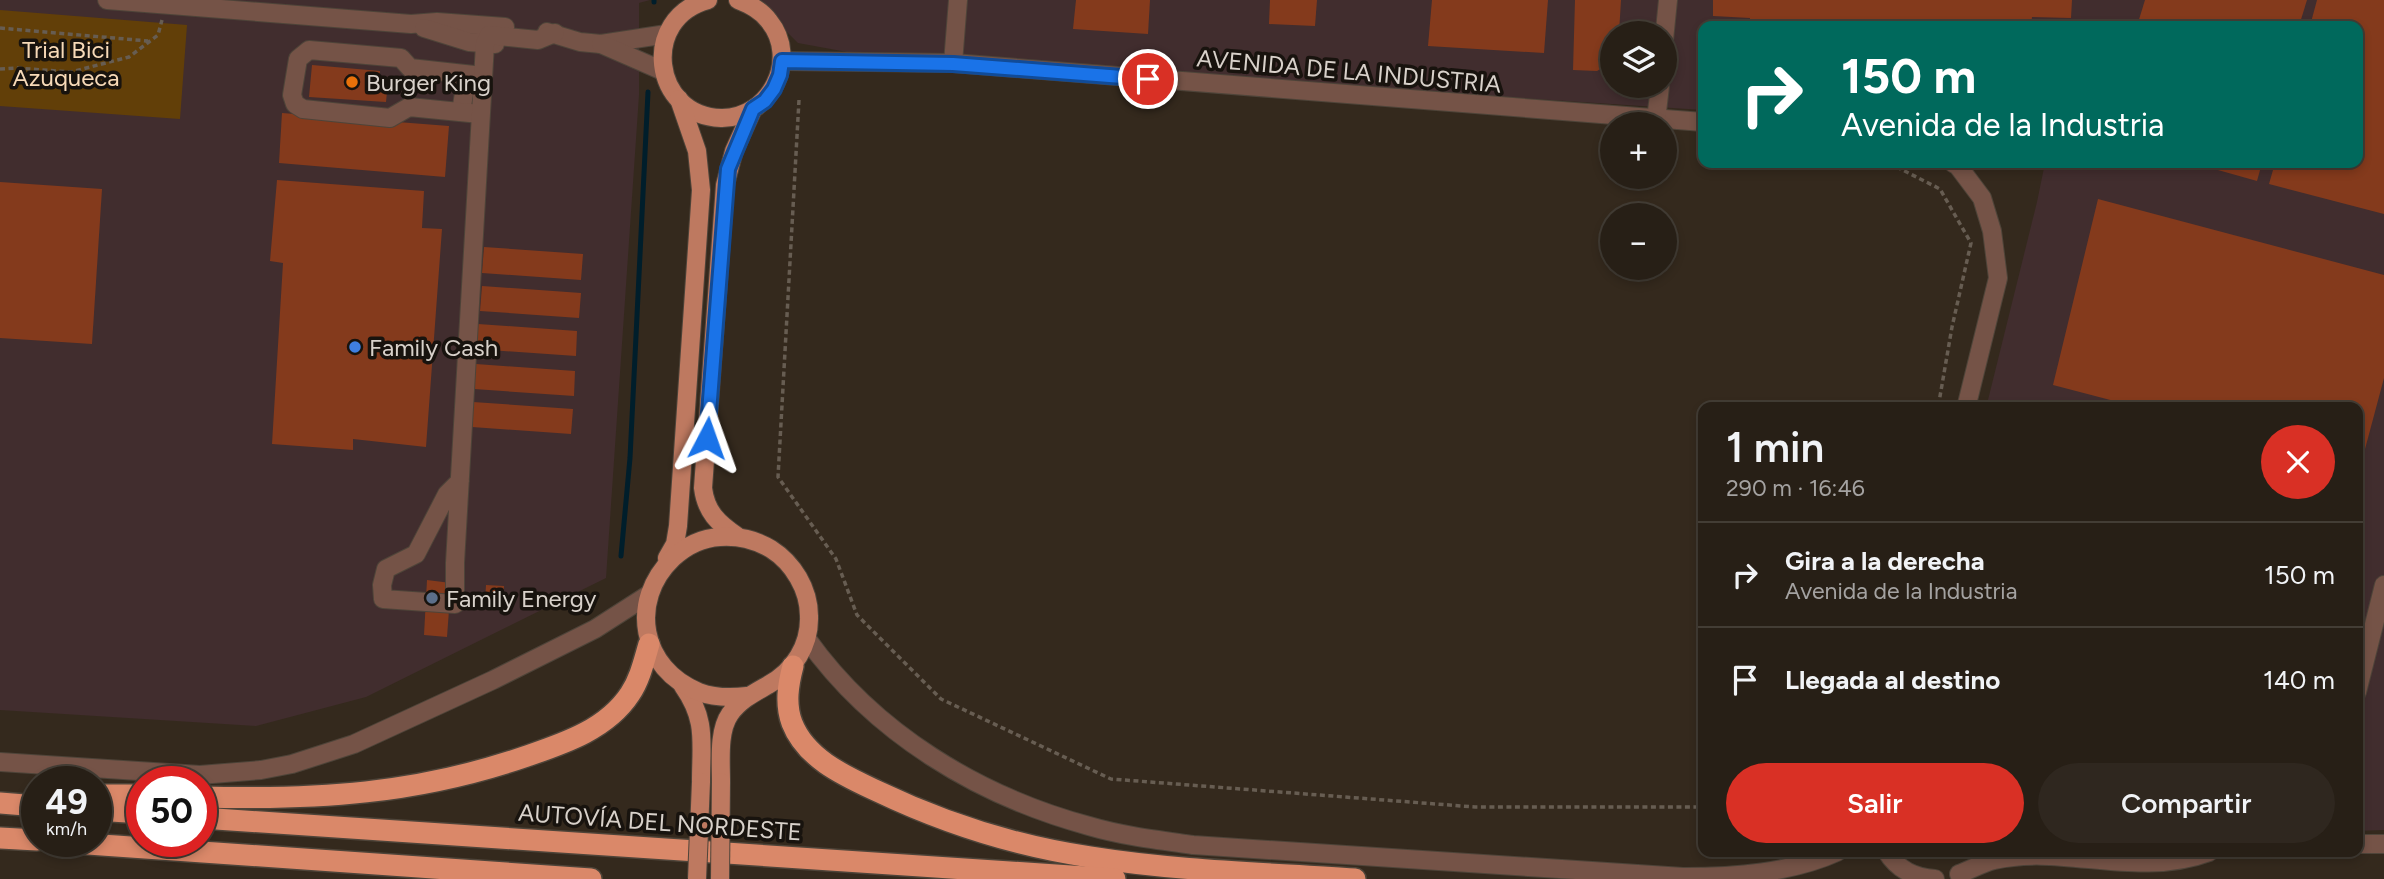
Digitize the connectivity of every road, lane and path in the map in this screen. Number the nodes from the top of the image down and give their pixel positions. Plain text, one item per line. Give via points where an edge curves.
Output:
1 (107, 0) edge
2 (708, 0) edge
3 (958, 0) edge
4 (1668, 0) edge
5 (748, 2) edge
6 (167, 5) junction
7 (681, 7) edge
8 (1666, 21) edge
9 (411, 23) junction
10 (0, 28) edge
11 (555, 33) junction
12 (667, 34) junction
13 (150, 41) junction
14 (580, 42) junction
15 (485, 44) junction
16 (601, 44) junction
17 (782, 61) junction
18 (953, 64) junction
19 (0, 69) edge
20 (663, 71) junction
21 (459, 74) junction
22 (483, 76) junction
23 (679, 99) junction
24 (799, 100) dead end
25 (753, 109) junction
26 (461, 112) junction
27 (480, 114) junction
28 (1600, 116) edge
29 (1677, 121) edge
30 (1698, 122) edge
31 (1899, 168) edge
32 (1960, 168) edge
33 (1939, 402) edge
34 (1967, 402) edge
35 (460, 481) junction
36 (737, 536) junction
37 (662, 569) junction
38 (2384, 585) edge
39 (648, 595) junction
40 (807, 639) junction
41 (649, 644) junction
42 (793, 666) junction
43 (2363, 668) edge
44 (681, 683) junction
45 (747, 696) junction
46 (0, 762) edge
47 (217, 797) edge
48 (0, 803) edge
49 (21, 804) edge
50 (1698, 807) edge
51 (217, 819) edge
52 (0, 838) edge
53 (21, 839) edge
54 (2363, 844) edge
55 (2384, 844) edge
56 (112, 846) edge
57 (1824, 857) edge
58 (1891, 857) edge
59 (1979, 857) edge
60 (2039, 857) edge
61 (2039, 857) edge
62 (2196, 857) edge
63 (1950, 877) edge
64 (591, 879) edge
65 (697, 879) edge
66 (720, 879) edge
67 (1115, 879) edge
68 (1355, 879) edge
69 (1935, 879) edge

1 - 6 street
2 - 7 main road
3 - 18 street
4 - 8 street
5 - 17 main road via 770,22 780,40
6 - 9 street
6 - 13 path via 158,35
7 - 12 main road
9 - 11 street via 471,23
9 - 15 street
10 - 13 path
11 - 14 street
11 - 15 street via 538,40 489,35
12 - 16 street
12 - 20 main road
13 - 19 path via 129,57 71,72
14 - 15 street via 543,47
14 - 16 street
15 - 22 street
16 - 20 street
17 - 18 street, AVENIDA DE LA INDUSTRIA
17 - 25 main road via 774,89
18 - 28 street, AVENIDA DE LA INDUSTRIA
20 - 23 main road
21 - 22 street
21 - 26 street via 465,86
21 - 26 street via 410,68 401,58 309,50 298,59 292,95 303,109 338,113 390,117 409,107
22 - 27 street
23 - 25 main road via 706,116 738,116
23 - 37 main road via 697,151 701,190 678,526
24 - 50 path via 778,477 836,559 857,615 941,699 1111,779 1475,807
25 - 36 main road via 734,151 725,186 703,488 710,514
26 - 27 street
27 - 35 street
29 - 30 street, AVENIDA DE LA INDUSTRIA
31 - 33 path via 1940,189 1971,243
32 - 34 street via 1982,198 1993,231 1998,278
35 - 35 street via 447,494 416,554 386,569 383,599 455,604
36 - 37 main road via 708,538 682,549
36 - 40 main road via 779,554 795,572 809,615
37 - 39 main road
38 - 43 street
39 - 41 main road
39 - 46 street via 595,629 481,685 354,744 292,764 201,775
40 - 42 main road
40 - 57 street via 862,703 942,764 1030,808 1122,834 1193,845 1683,877 1770,870
41 - 44 main road via 664,668
41 - 47 highway via 630,694 599,724 566,743 486,770 375,792 275,799
42 - 45 main road
42 - 68 highway via 788,709 814,754 853,780 920,810 1000,838 1089,857
44 - 45 main road via 723,698
44 - 65 main road, bridge via 698,711 701,726
45 - 66 main road, bridge via 729,714 724,727
48 - 49 highway
51 - 67 highway, AUTOVÍA DEL NORDESTE
52 - 53 highway
54 - 55 street
56 - 64 highway
58 - 69 street via 1903,870
59 - 63 street
60 - 63 street via 1991,860
61 - 62 street via 2114,864

